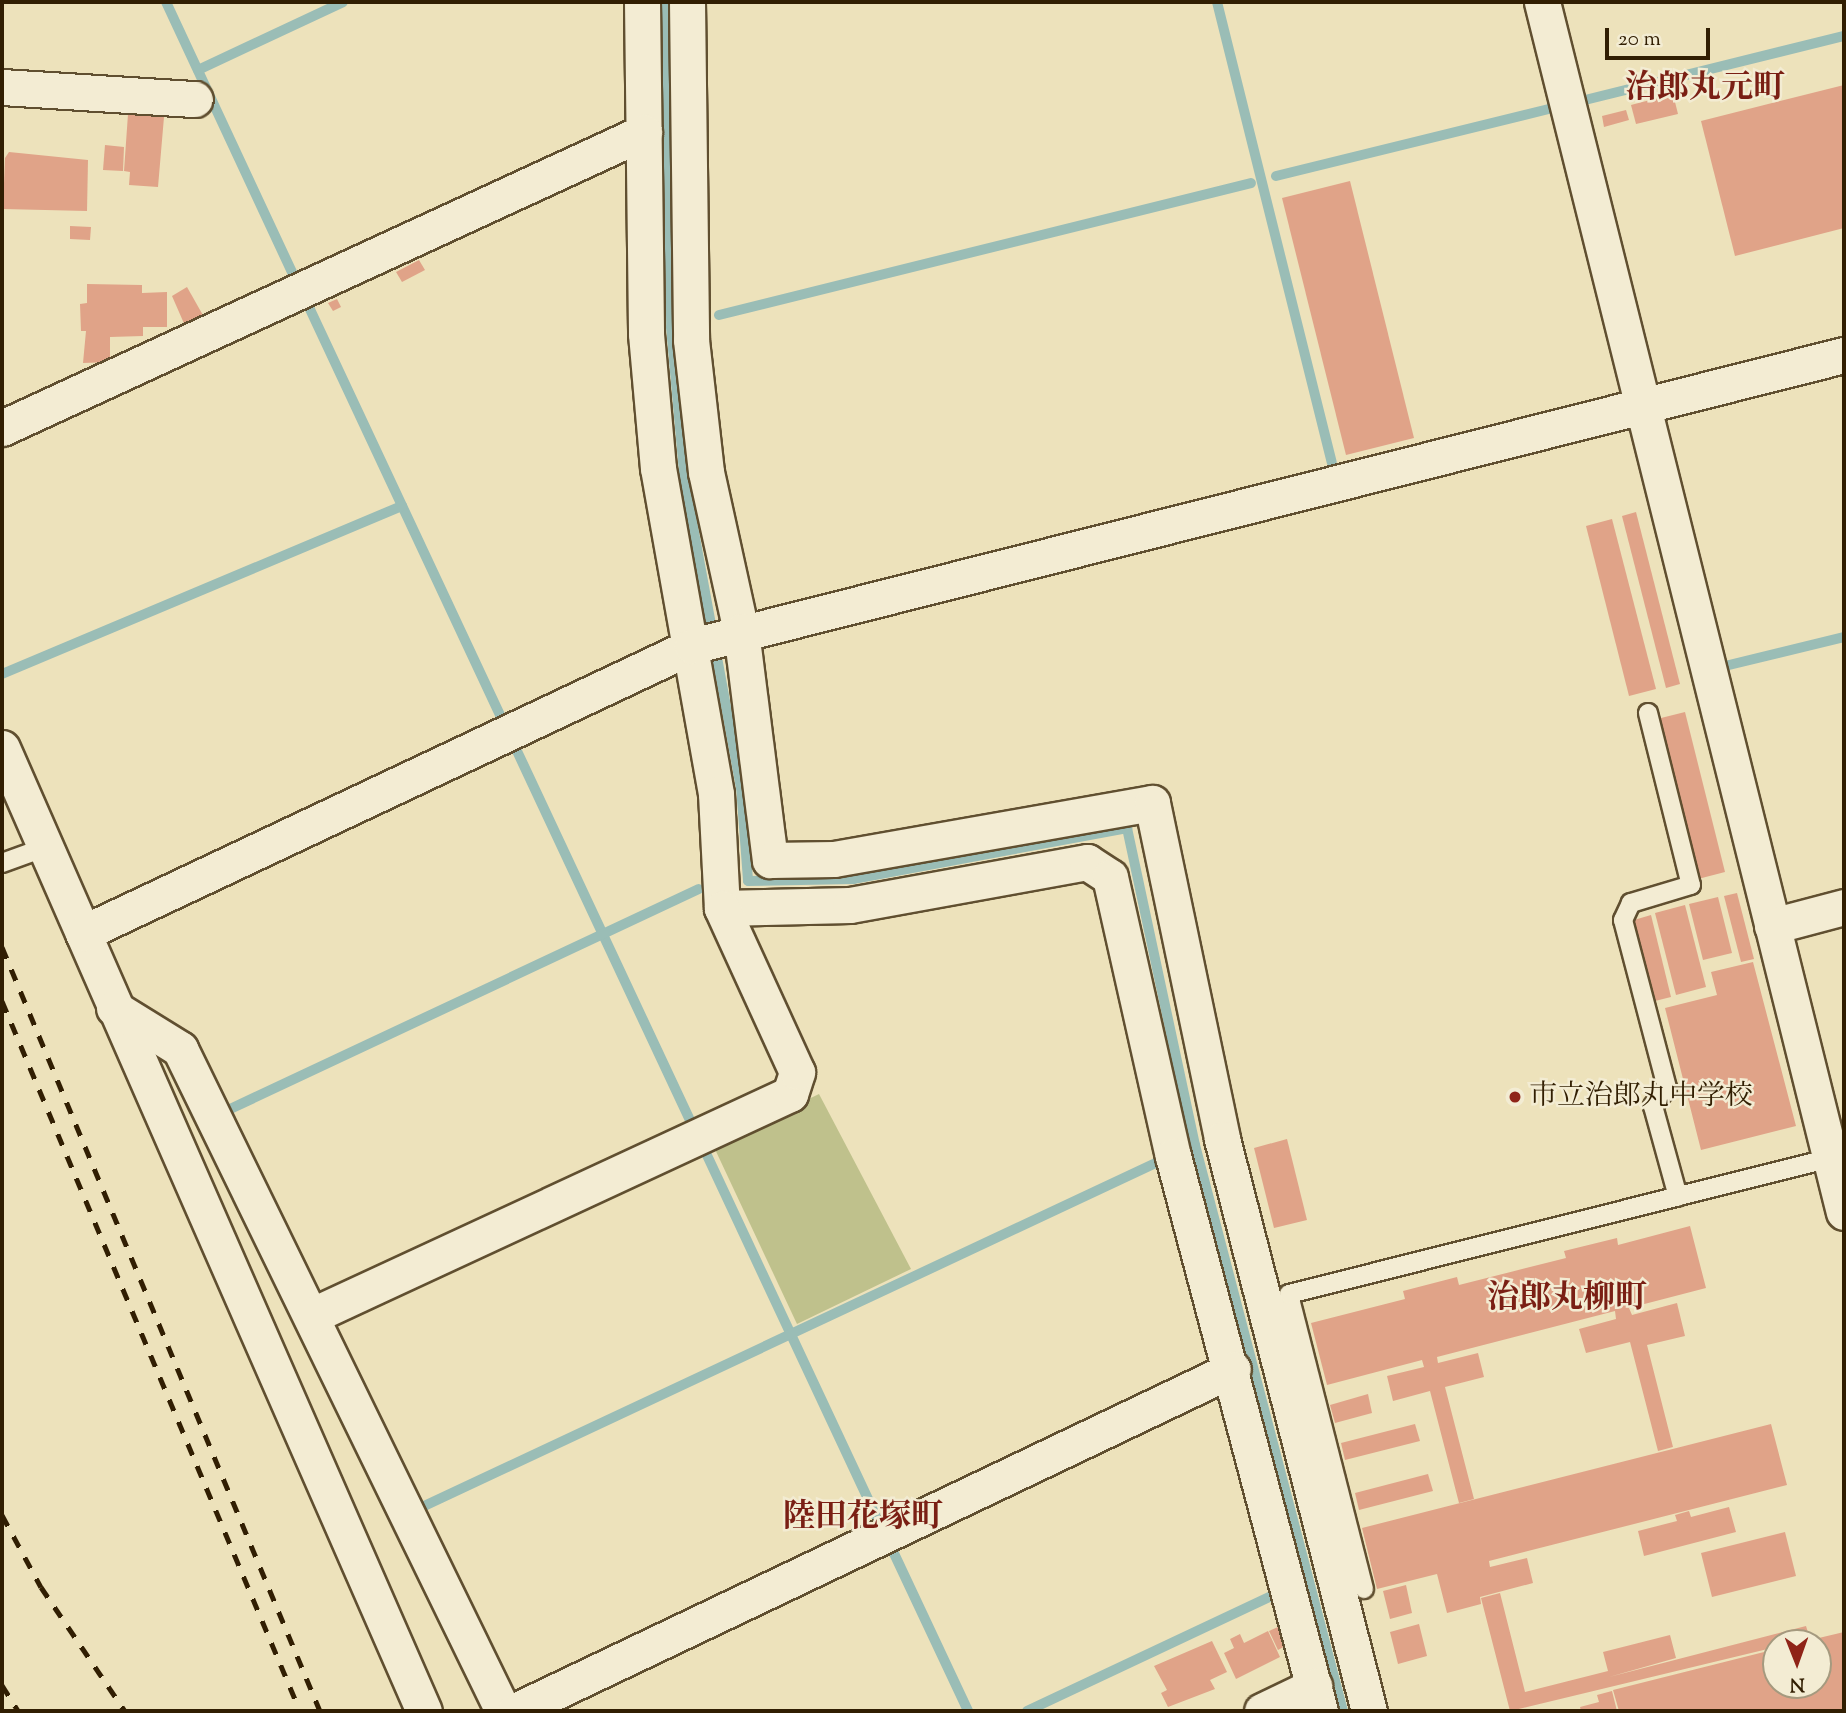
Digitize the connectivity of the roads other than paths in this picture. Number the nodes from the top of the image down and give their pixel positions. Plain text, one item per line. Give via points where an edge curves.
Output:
1 (642, 2) edge
2 (1542, 2) edge
3 (698, 4) edge
4 (2, 87) edge
5 (195, 99) dead end
6 (644, 132) junction
7 (1844, 355) edge
8 (1641, 406) junction
9 (2, 428) edge
10 (717, 638) junction
11 (1648, 713) dead end
12 (2, 748) edge
13 (46, 847) junction
14 (2, 863) edge
15 (1844, 907) edge
16 (722, 908) junction
17 (1772, 926) junction
18 (83, 933) junction
19 (114, 1008) junction
20 (1830, 1157) junction
21 (1678, 1197) junction
22 (1844, 1212) edge
23 (311, 1316) junction
24 (1233, 1369) junction
25 (1364, 1589) dead end
26 (1317, 1699) edge
27 (424, 1711) edge
28 (503, 1711) edge
29 (515, 1711) edge
30 (1262, 1711) edge
31 (1369, 1711) edge

1 - 6 street
2 - 8 street
3 - 10 street via 691,340
4 - 5 street
6 - 9 street
6 - 10 street via 646,334 658,468
7 - 8 street
8 - 10 street
8 - 17 street
10 - 16 street via 716,794
10 - 18 street
10 - 31 street via 770,860 834,859 1152,803 1222,1139
11 - 21 lane via 1690,885 1631,903 1623,920 1667,1088 1653,1106
12 - 13 street
13 - 14 lane
13 - 18 street
15 - 17 street
16 - 23 street via 797,1072 790,1094
16 - 24 street via 850,905 1087,862 1110,877 1172,1156
17 - 20 street
18 - 19 street
19 - 23 street via 180,1049
19 - 27 street
20 - 21 lane
20 - 22 street
21 - 25 lane via 1289,1294
23 - 28 street
24 - 26 street
24 - 29 street
26 - 30 street

